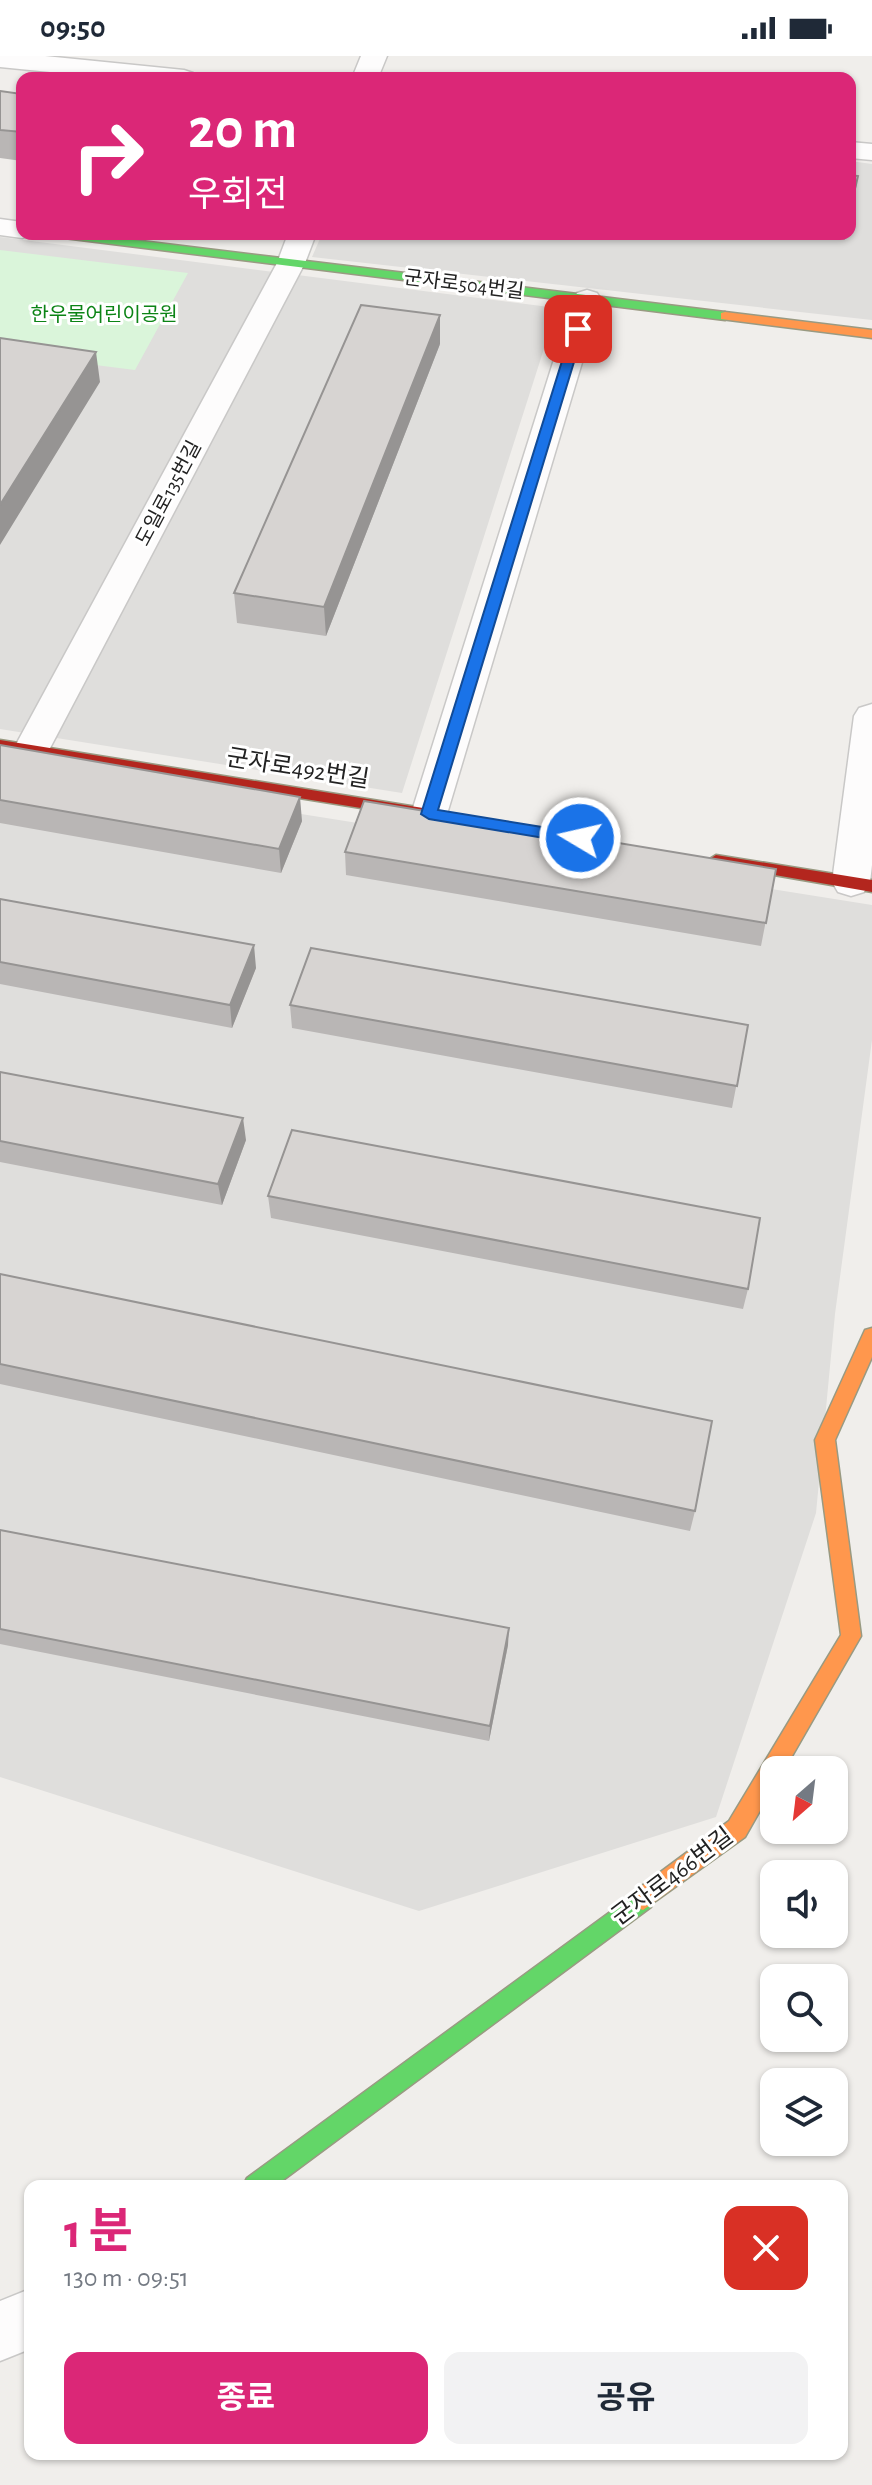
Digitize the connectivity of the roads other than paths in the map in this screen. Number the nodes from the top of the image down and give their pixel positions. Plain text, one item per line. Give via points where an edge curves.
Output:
1 (5, 58) edge
2 (130, 72) edge
3 (159, 240) edge
4 (296, 248) edge
5 (587, 299) junction
6 (872, 334) edge
7 (872, 716) edge
8 (15, 748) edge
9 (437, 815) joint
10 (695, 857) edge
11 (862, 884) edge
12 (872, 1336) edge
13 (263, 2180) edge
14 (24, 2321) edge
15 (0, 2331) edge

1 - 2 street
3 - 4 street, 군자로504번길
4 - 5 street, 군자로504번길
4 - 8 street, 도일로135번길
5 - 6 street, 군자로504번길
5 - 9 street
7 - 11 street
8 - 9 street, 군자로492번길
10 - 11 street
12 - 13 street, 군자로466번길 via 825,1440 851,1636 737,1829
14 - 15 street

